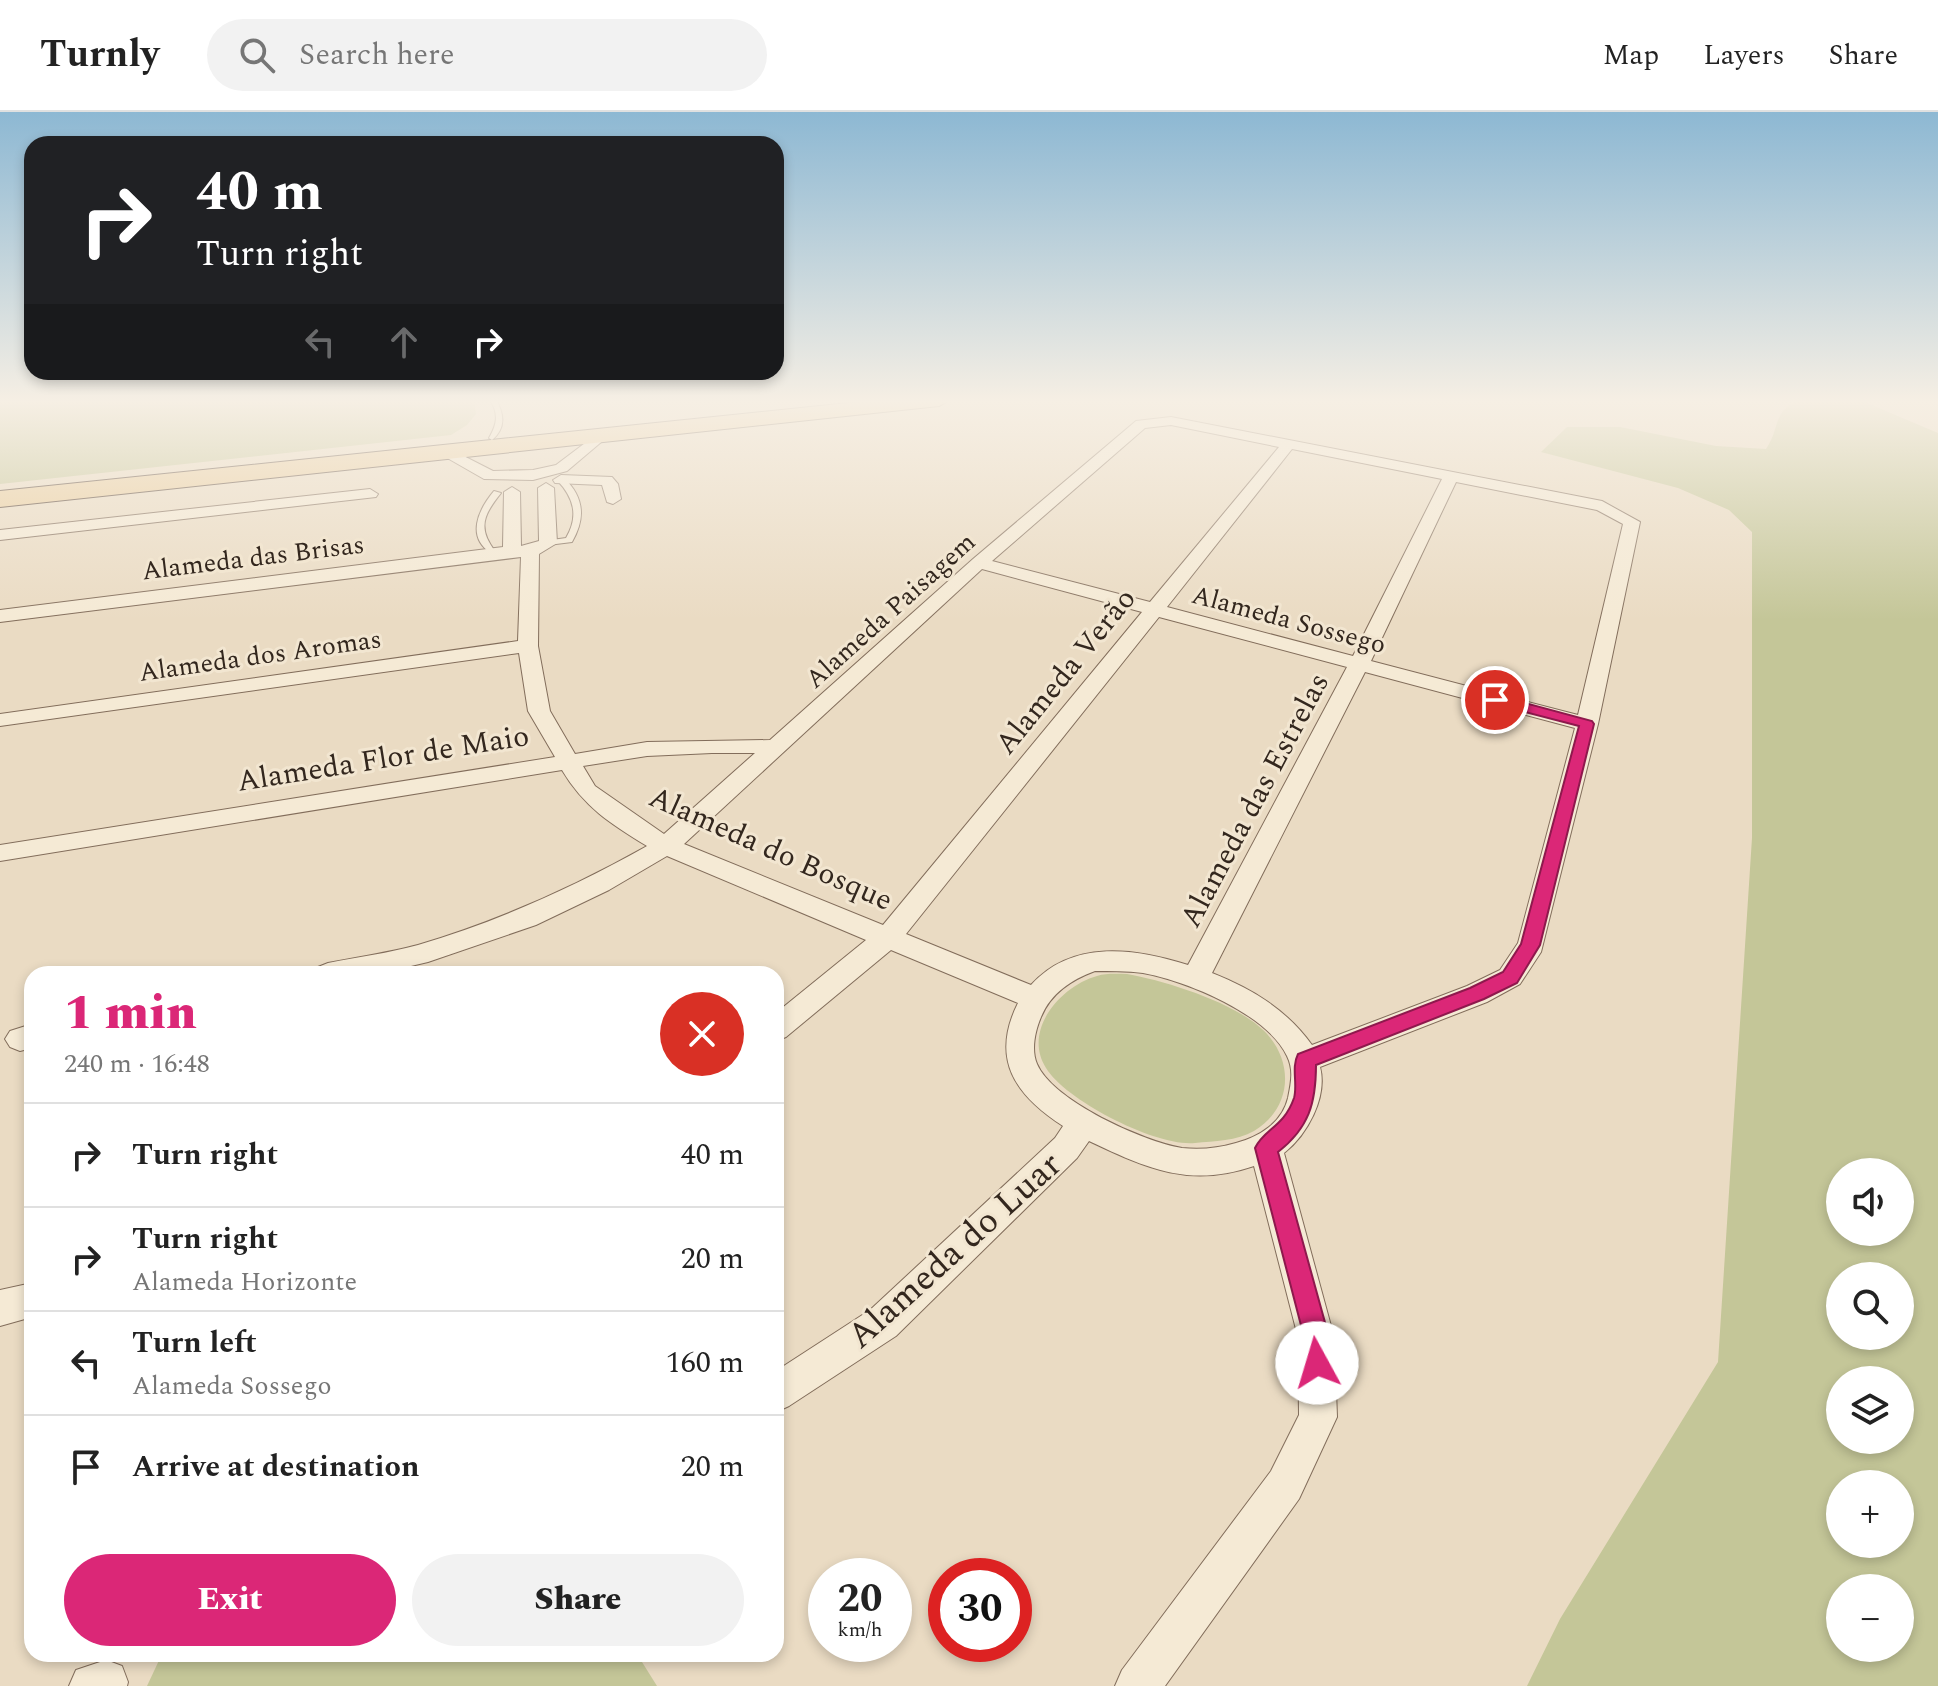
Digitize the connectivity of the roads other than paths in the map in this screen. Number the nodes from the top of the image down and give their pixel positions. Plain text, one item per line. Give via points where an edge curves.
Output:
1 (189, 473) edge
2 (191, 473) edge
3 (485, 473) edge
4 (562, 473) edge
5 (1083, 473) edge
6 (1265, 473) edge
7 (1438, 473) edge
8 (490, 476) junction
9 (1451, 476) junction
10 (556, 479) junction
11 (0, 490) edge
12 (505, 492) junction
13 (370, 494) dead end
14 (0, 499) edge
15 (613, 499) dead end
16 (0, 535) edge
17 (530, 549) junction
18 (491, 551) junction
19 (979, 563) junction
20 (1154, 610) junction
21 (0, 616) edge
22 (528, 646) junction
23 (1359, 664) junction
24 (0, 720) edge
25 (1587, 724) junction
26 (778, 747) junction
27 (568, 761) junction
28 (666, 846) junction
29 (0, 853) edge
30 (888, 937) junction
31 (366, 966) edge
32 (1195, 978) junction
33 (1034, 998) junction
34 (784, 1022) edge
35 (1306, 1060) junction
36 (1083, 1124) junction
37 (1266, 1148) junction
38 (24, 1302) edge
39 (0, 1308) edge
40 (784, 1388) edge
41 (1138, 1686) edge

1 - 11 main road
2 - 14 main road
3 - 8 street
4 - 10 street
5 - 19 street, Alameda Paisagem
6 - 20 street, Alameda Verão
7 - 9 street
8 - 10 street
8 - 12 street via 491,489
9 - 23 street, Alameda das Estrelas
9 - 25 street via 1602,506 1632,522
10 - 12 street
10 - 15 street via 606,480
10 - 17 street
10 - 17 lane via 574,493 578,518 569,540
12 - 17 street
12 - 18 lane via 485,505 479,522 483,543
13 - 16 street
17 - 18 street, Alameda das Brisas
17 - 22 street, Alameda do Bosque
18 - 21 street, Alameda das Brisas
19 - 20 street, Alameda Sossego
19 - 26 street, Alameda Paisagem
20 - 23 street, Alameda Sossego
20 - 30 street, Alameda Verão
22 - 24 street, Alameda dos Aromas
22 - 27 street, Alameda do Bosque via 539,711
23 - 25 street, Alameda Sossego
23 - 32 street, Alameda das Estrelas
25 - 35 street via 1531,945 1510,977
26 - 27 street, Alameda Flor de Maio via 647,749
26 - 28 street, Alameda Paisagem
27 - 28 street, Alameda do Bosque via 586,791
27 - 29 street, Alameda Flor de Maio
28 - 30 street, Alameda do Bosque
28 - 31 street, Alameda Paisagem via 527,918 418,955
30 - 33 street, Alameda do Bosque
30 - 34 street, Alameda Verão
32 - 33 street via 1141,963 1092,961 1058,976
32 - 35 street via 1273,1018
33 - 36 street via 1018,1037 1026,1074
35 - 37 street via 1306,1096 1290,1130
36 - 37 street via 1148,1152 1191,1163 1239,1158
36 - 40 street, Alameda do Luar via 1066,1148 883,1323
37 - 41 street via 1316,1337 1318,1417 1285,1485
38 - 39 street

